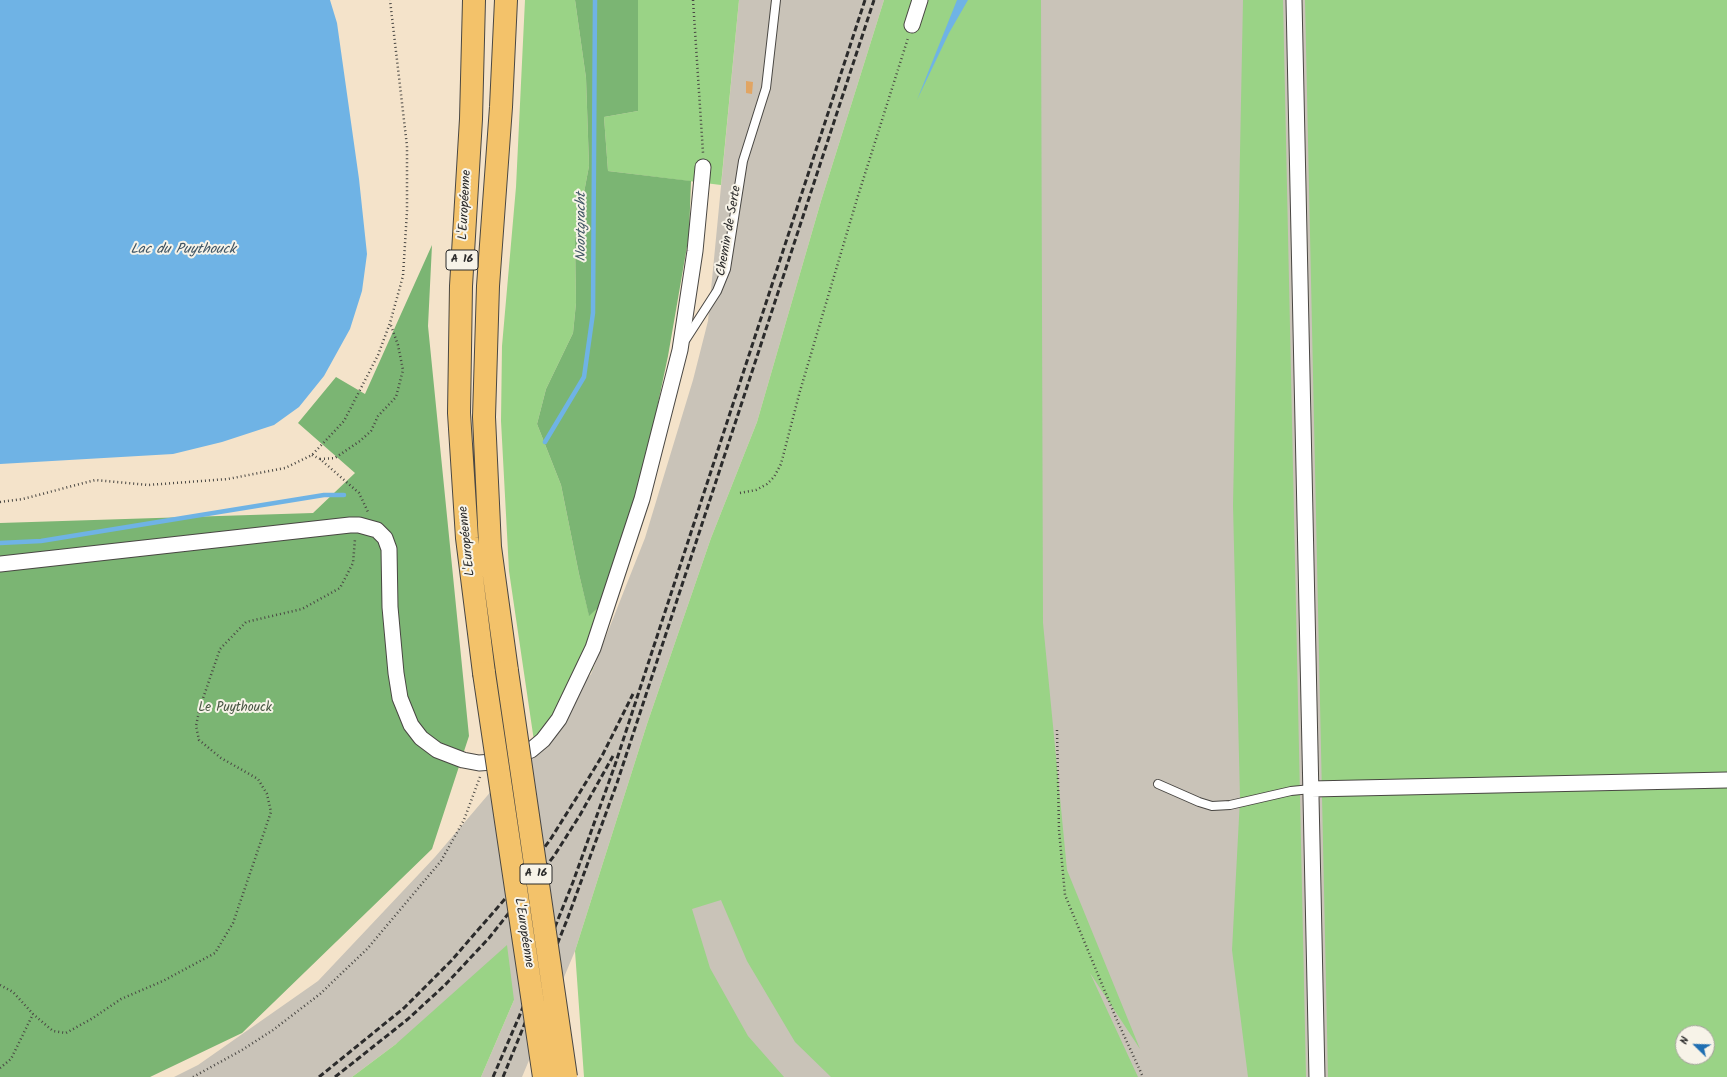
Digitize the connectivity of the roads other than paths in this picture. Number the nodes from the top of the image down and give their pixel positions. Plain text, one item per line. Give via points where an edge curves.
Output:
1 (474, 0) edge
2 (506, 0) edge
3 (776, 0) edge
4 (920, 0) edge
5 (1294, 0) edge
6 (912, 25) road end
7 (704, 167) road end
8 (680, 350) junction
9 (0, 564) edge
10 (1727, 780) edge
11 (1158, 784) dead end
12 (1311, 789) junction
13 (544, 1077) edge
14 (566, 1077) edge
15 (1317, 1077) edge

1 - 13 highway, L'Européenne / A 16, bridge via 458,413 466,532 484,673
2 - 14 highway, L'Européenne / A 16, bridge via 488,286 484,417 490,548
3 - 8 lane, Chemin de Serte via 766,88 742,161 726,269 717,291
4 - 6 street
5 - 12 street
7 - 8 street
8 - 9 street, Chemin de Serte via 642,499 598,637 559,719 543,740 531,750 512,758 485,763 463,760 437,750 421,738 406,717 396,673 390,607 389,549 385,538 377,530 359,525
10 - 12 street
11 - 12 lane via 1212,806 1230,805
12 - 15 street

